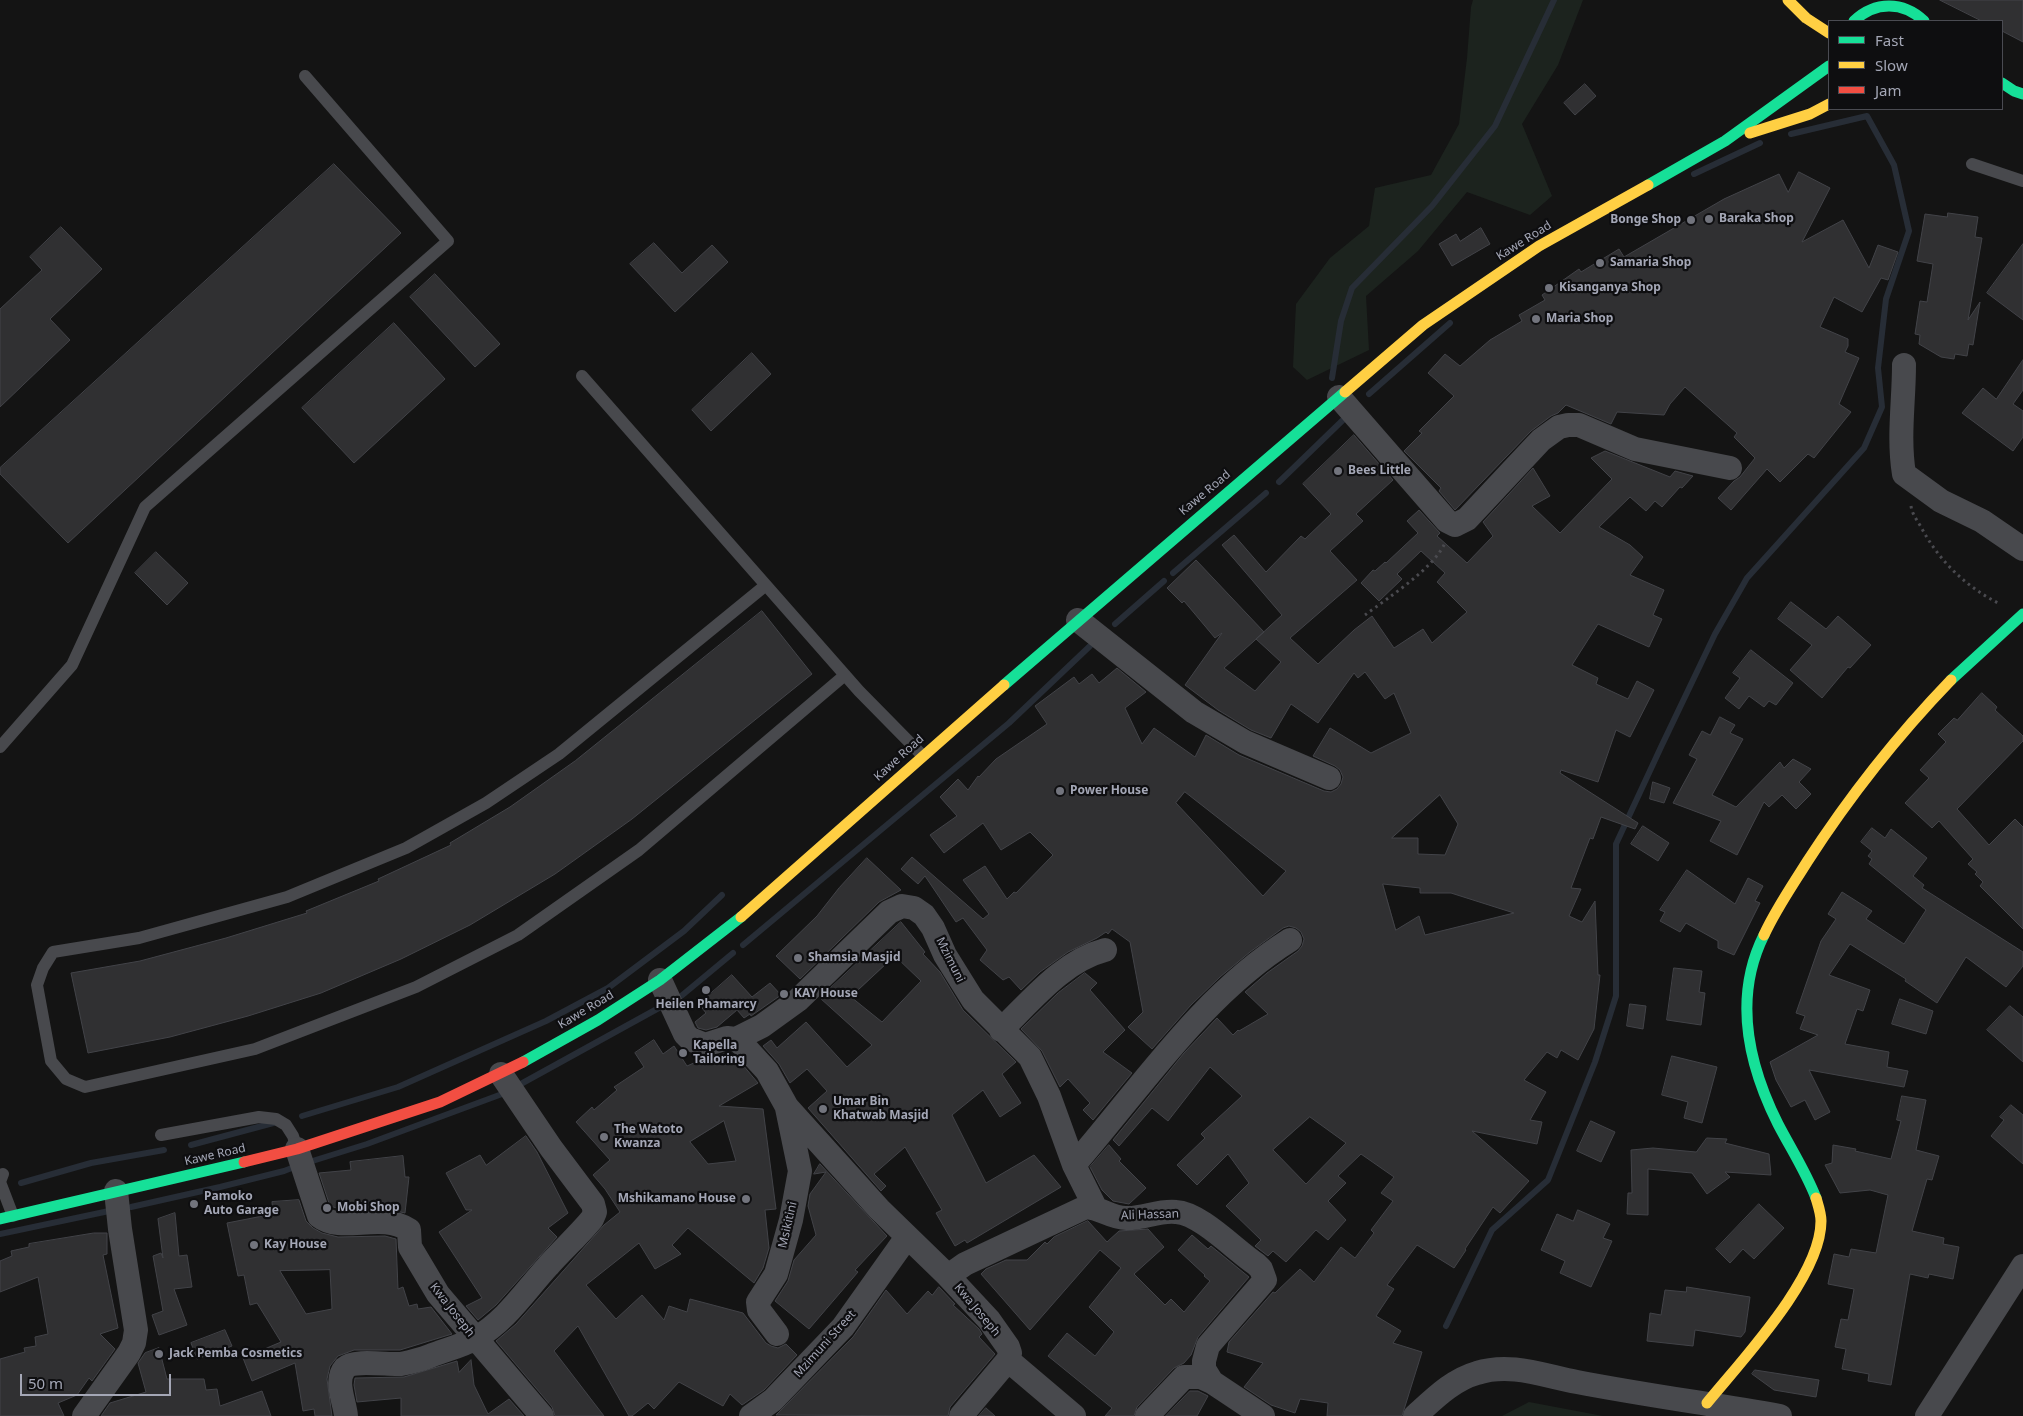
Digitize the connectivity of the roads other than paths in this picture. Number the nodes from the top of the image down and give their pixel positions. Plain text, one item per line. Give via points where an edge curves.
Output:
1 (1788, 0) edge
2 (1855, 20) edge
3 (1923, 20) edge
4 (1828, 32) edge
5 (1828, 67) edge
6 (305, 76) dead end
7 (2003, 84) edge
8 (2003, 90) edge
9 (2019, 92) edge
10 (1828, 105) edge
11 (1725, 141) junction
12 (1972, 164) dead end
13 (2023, 182) edge
14 (1904, 365) dead end
15 (582, 376) dead end
16 (1339, 397) junction
17 (1730, 468) dead end
18 (2023, 549) edge
19 (766, 584) junction
20 (2023, 614) edge
21 (1078, 620) junction
22 (845, 675) junction
23 (0, 747) edge
24 (922, 756) junction
25 (1329, 778) dead end
26 (1290, 940) dead end
27 (1105, 950) dead end
28 (660, 980) junction
29 (1001, 1030) junction
30 (736, 1039) junction
31 (501, 1074) junction
32 (787, 1107) junction
33 (161, 1135) dead end
34 (296, 1149) junction
35 (1074, 1164) junction
36 (0, 1175) edge
37 (116, 1191) junction
38 (1095, 1208) junction
39 (14, 1216) junction
40 (0, 1219) edge
41 (907, 1237) junction
42 (2023, 1266) edge
43 (948, 1276) junction
44 (777, 1334) dead end
45 (475, 1339) junction
46 (1008, 1360) junction
47 (1212, 1382) junction
48 (1708, 1403) junction
49 (84, 1416) edge
50 (346, 1416) edge
51 (542, 1416) edge
52 (751, 1416) edge
53 (961, 1416) edge
54 (1074, 1416) edge
55 (1147, 1416) edge
56 (1263, 1416) edge
57 (1415, 1416) edge
58 (1780, 1416) edge
59 (1927, 1416) edge

1 - 4 main road via 1806,18
2 - 3 main road via 1867,4 1884,3 1897,3 1909,8
5 - 11 main road, Kawe Road
6 - 23 lane via 448,241 145,507 72,665
7 - 9 main road
8 - 9 main road
10 - 11 main road, Kawe Road via 1810,114
11 - 16 main road, Kawe Road via 1539,246 1424,325
12 - 13 lane
14 - 18 street via 1900,431 1904,474 1941,501 1982,521
15 - 19 lane
16 - 17 street via 1447,520 1454,524 1467,519 1541,440 1559,427 1579,425 1635,449
16 - 21 main road, Kawe Road
19 - 22 lane
19 - 22 lane via 559,754 486,803 406,848 287,896 140,938 53,952 37,985 52,1061 66,1079 85,1088 254,1049 416,987 518,934 639,850
20 - 48 main road via 1936,694 1876,762 1811,854 1770,921 1750,968 1746,1009 1748,1047 1763,1090 1816,1195 1821,1221 1812,1257 1799,1284
21 - 24 main road, Kawe Road
21 - 25 street via 1194,712 1245,742
22 - 24 lane
24 - 28 main road, Kawe Road via 740,918
26 - 35 street via 1246,972 1196,1021
27 - 29 street via 1071,965
28 - 30 street via 681,1027 690,1039 705,1045 727,1038
28 - 31 main road, Kawe Road via 598,1020
29 - 30 street, Mzimuni via 962,986 934,928 924,915 914,908 902,906 888,912 798,1000 762,1026
29 - 35 street, Mzimuni via 1037,1068
30 - 32 street, Msikitini via 767,1071
31 - 34 main road, Kawe Road via 440,1102
31 - 45 street via 551,1148 580,1184 595,1212 592,1220 514,1306
32 - 41 street, Msikitini
32 - 44 street, Msikitini via 800,1171 776,1274 758,1302
33 - 34 lane via 259,1117 276,1119 286,1125
34 - 37 main road, Kawe Road
34 - 45 street, Kwa Joseph via 319,1216 329,1223 390,1221 409,1230 410,1247 426,1276
35 - 38 street, Mzimuni
36 - 39 lane via 3,1174 0,1182
37 - 39 main road, Kawe Road
37 - 49 street via 136,1330 129,1353
38 - 43 street via 1086,1207 1060,1218 965,1264
38 - 47 street, Ali Hassan via 1120,1218 1175,1212 1190,1215 1261,1269 1265,1280 1208,1346 1204,1369
39 - 40 main road, Kawe Road
41 - 43 street, Msikitini
41 - 52 street, Mzimuni Street via 843,1327 783,1391
42 - 59 street
43 - 46 street, Kwa Joseph via 1002,1338 1010,1354
45 - 50 street via 415,1362 350,1365 342,1374 341,1381
45 - 51 street, Kwa Joseph
46 - 53 street
46 - 54 street
47 - 55 street via 1201,1377 1184,1377
47 - 56 street
48 - 57 street via 1508,1368 1476,1373 1446,1388
48 - 58 street

